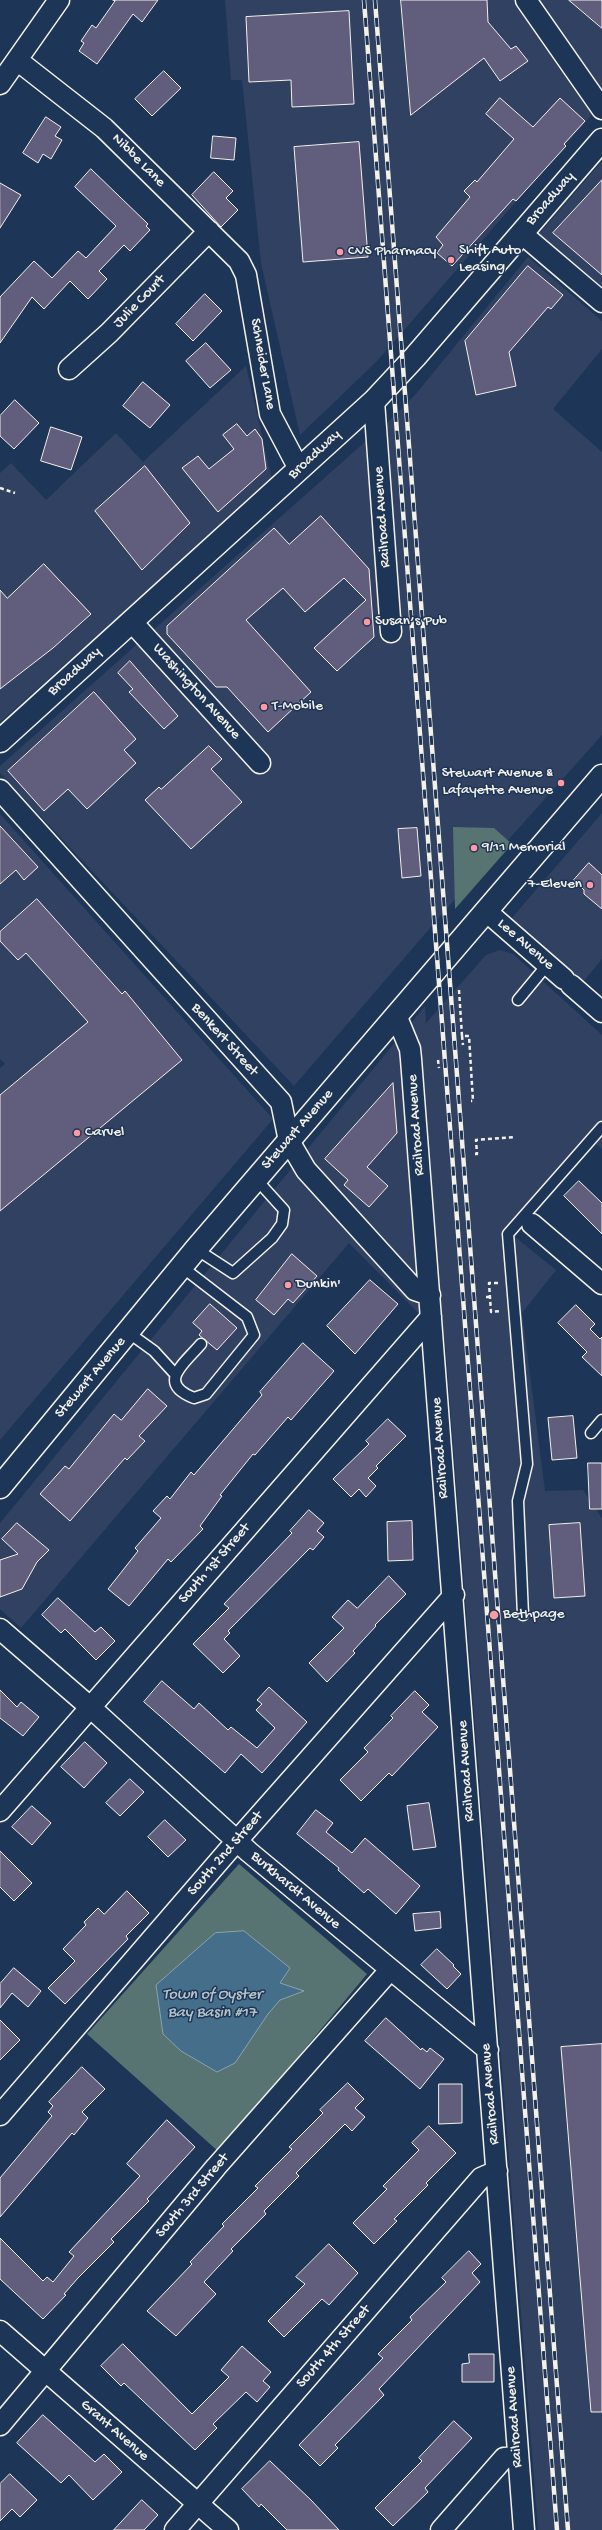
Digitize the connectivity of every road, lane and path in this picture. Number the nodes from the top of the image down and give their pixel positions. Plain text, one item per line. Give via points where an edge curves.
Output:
1 (59, 0) edge
2 (526, 0) edge
3 (17, 60) junction
4 (0, 84) edge
5 (602, 110) edge
6 (602, 140) edge
7 (209, 231) junction
8 (522, 233) junction
9 (246, 275) joint
10 (602, 302) edge
11 (69, 369) dead end
12 (374, 401) junction
13 (299, 469) junction
14 (0, 488) edge
15 (15, 493) dead end
16 (131, 621) junction
17 (391, 632) dead end
18 (0, 742) edge
19 (260, 763) dead end
20 (602, 776) edge
21 (0, 790) edge
22 (486, 911) junction
23 (547, 965) junction
24 (459, 990) dead end
25 (518, 1000) dead end
26 (602, 1012) edge
27 (396, 1014) junction
28 (462, 1036) junction
29 (463, 1045) dead end
30 (438, 1060) dead end
31 (438, 1068) dead end
32 (471, 1101) dead end
33 (602, 1127) edge
34 (515, 1137) dead end
35 (289, 1141) junction
36 (475, 1154) dead end
37 (256, 1179) junction
38 (532, 1224) dead end
39 (196, 1249) junction
40 (182, 1267) junction
41 (499, 1282) dead end
42 (602, 1284) edge
43 (430, 1295) junction
44 (486, 1297) dead end
45 (490, 1297) junction
46 (501, 1311) dead end
47 (431, 1317) junction
48 (128, 1333) junction
49 (201, 1344) dead end
50 (175, 1374) junction
51 (602, 1420) edge
52 (591, 1432) dead end
53 (0, 1487) edge
54 (454, 1595) junction
55 (523, 1615) dead end
56 (0, 1629) edge
57 (90, 1707) junction
58 (0, 1811) edge
59 (236, 1841) junction
60 (390, 1970) junction
61 (488, 2050) junction
62 (0, 2115) edge
63 (497, 2171) junction
64 (0, 2331) edge
65 (46, 2372) junction
66 (0, 2425) edge
67 (518, 2457) junction
68 (198, 2504) junction
69 (175, 2530) edge
70 (228, 2530) edge
71 (441, 2530) edge
72 (524, 2530) edge

1 - 3 street
2 - 5 street
3 - 4 street
3 - 7 street, Nibbe Lane via 104,128
6 - 8 main road, Broadway
7 - 9 street, Nibbe Lane via 239,261
7 - 11 street, Julie Court via 109,333
8 - 10 street
8 - 12 main road, Broadway
9 - 13 street, Schneider Lane via 270,414
12 - 13 main road, Broadway
12 - 17 street, Railroad Avenue
13 - 16 main road, Broadway
14 - 15 path
16 - 18 main road, Broadway
16 - 19 street, Washington Avenue
20 - 22 main road, Stewart Avenue
21 - 35 street, Benkert Street via 281,1102
22 - 23 street, Lee Avenue
22 - 27 main road, Stewart Avenue
23 - 25 lane
23 - 26 street, Lee Avenue
24 - 28 path
27 - 35 main road, Stewart Avenue
27 - 43 street, Railroad Avenue via 410,1049
28 - 29 path
28 - 32 path via 469,1036
30 - 31 path
33 - 55 lane via 508,1234 527,1464 518,1501
34 - 36 path via 476,1140
35 - 37 main road, Stewart Avenue
35 - 43 street, Benkert Street via 306,1170 415,1290
37 - 39 main road, Stewart Avenue
37 - 39 lane via 284,1210 282,1224 272,1238 233,1273
38 - 42 street
39 - 40 main road, Stewart Avenue
40 - 48 main road, Stewart Avenue
40 - 50 lane via 247,1317 254,1335 206,1394 194,1398 180,1393 174,1384
41 - 45 path via 489,1283
43 - 47 street, Railroad Avenue
44 - 45 path
45 - 46 path via 492,1312
47 - 54 street, Railroad Avenue
47 - 57 street, South 1st Street
48 - 50 lane via 154,1351
48 - 53 main road, Stewart Avenue
49 - 50 lane
51 - 52 lane
54 - 59 street, South 2nd Street
54 - 61 street, Railroad Avenue
56 - 57 street, Burkhardt Avenue
57 - 58 street, South 1st Street
57 - 59 street, Burkhardt Avenue
59 - 60 street, Burkhardt Avenue
59 - 62 street, South 2nd Street
60 - 61 street, Burkhardt Avenue
60 - 65 street, South 3rd Street via 216,2167
61 - 63 street, Railroad Avenue
63 - 67 street, Railroad Avenue
63 - 68 street, South 4th Street via 481,2178
64 - 65 street, Grant Avenue
65 - 66 street, South 3rd Street
65 - 68 street, Grant Avenue
67 - 71 street via 504,2458
67 - 72 street, Railroad Avenue
68 - 69 street, South 4th Street
68 - 70 street, Grant Avenue

